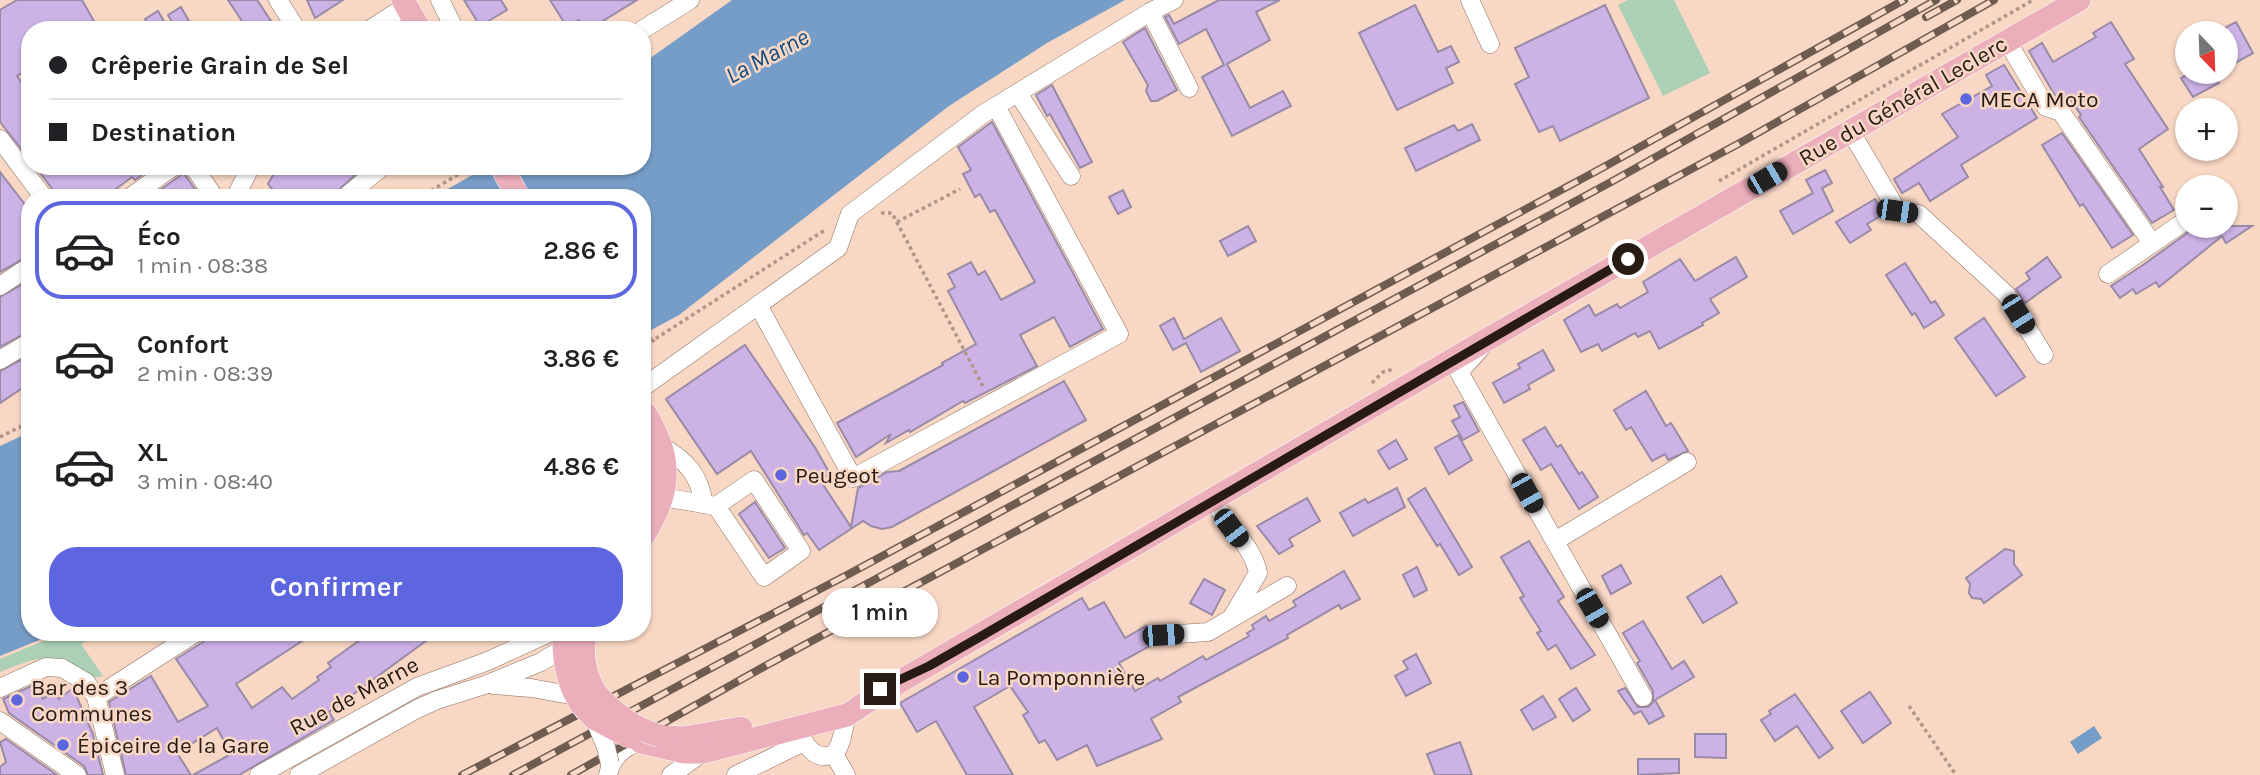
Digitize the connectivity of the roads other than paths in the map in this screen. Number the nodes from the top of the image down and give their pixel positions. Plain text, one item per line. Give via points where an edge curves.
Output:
1 (278, 0) edge
2 (440, 0) edge
3 (690, 0) edge
4 (1174, 0) edge
5 (1470, 0) edge
6 (2079, 0) edge
7 (404, 3) edge
8 (1150, 12) junction
9 (291, 21) edge
10 (381, 21) edge
11 (414, 21) edge
12 (450, 21) edge
13 (651, 24) edge
14 (2007, 41) junction
15 (1490, 44) dead end
16 (1189, 88) dead end
17 (1018, 93) junction
18 (996, 106) junction
19 (1851, 132) junction
20 (0, 139) edge
21 (21, 167) edge
22 (161, 175) edge
23 (372, 175) edge
24 (1071, 176) dead end
25 (142, 189) edge
26 (355, 189) edge
27 (2175, 228) edge
28 (2152, 243) junction
29 (21, 272) edge
30 (2108, 274) dead end
31 (0, 286) edge
32 (758, 305) junction
33 (1488, 340) junction
34 (21, 347) edge
35 (2043, 355) dead end
36 (0, 360) edge
37 (651, 382) edge
38 (652, 444) edge
39 (1687, 462) dead end
40 (651, 499) edge
41 (1213, 500) junction
42 (710, 505) junction
43 (651, 525) edge
44 (1555, 541) junction
45 (1287, 586) dead end
46 (1232, 617) junction
47 (1163, 635) dead end
48 (183, 641) edge
49 (552, 641) edge
50 (556, 641) edge
51 (564, 641) edge
52 (573, 641) edge
53 (485, 685) junction
54 (0, 688) edge
55 (96, 697) junction
56 (1643, 697) dead end
57 (587, 703) junction
58 (0, 722) edge
59 (825, 724) junction
60 (674, 750) edge
61 (834, 754) junction
62 (609, 770) edge
63 (77, 775) edge
64 (115, 775) edge
65 (259, 775) edge
66 (283, 775) edge
67 (299, 775) edge
68 (736, 775) edge
69 (846, 775) edge

1 - 9 street
2 - 12 street
3 - 13 street
4 - 8 street
5 - 15 street
6 - 14 main road, Rue du Général Leclerc
7 - 10 street
7 - 11 main road
8 - 16 street
8 - 17 street
14 - 19 main road, Rue du Général Leclerc
14 - 28 street via 2046,107 2061,111
17 - 18 street
17 - 24 street
18 - 32 street via 850,214 838,248
18 - 32 street via 1119,334 853,478
19 - 33 main road, Rue du Général Leclerc
19 - 35 street via 1897,211 1919,214 2006,295
20 - 21 street
22 - 25 street
23 - 26 street
27 - 28 street
28 - 30 street
29 - 31 street
32 - 37 street
33 - 41 main road, Rue du Général Leclerc
33 - 44 street via 1459,372
34 - 36 street
38 - 42 street via 683,460
39 - 44 street
40 - 42 street
40 - 43 main road via 655,519
41 - 46 street via 1256,560 1258,573
41 - 59 main road, Rue du Général Leclerc
42 - 42 street via 764,578 801,551 754,480
44 - 56 street
45 - 46 street
46 - 47 street via 1208,632
48 - 55 street
49 - 65 street, Rue de Marne via 417,687
50 - 66 street, Rue de Marne via 413,702
51 - 53 street, Rue de Marne via 541,662
52 - 57 main road via 589,680
53 - 57 street, Rue de Marne via 531,688
53 - 67 street, Rue de Marne via 437,699
54 - 55 street via 46,667 62,668 86,682
55 - 64 street
57 - 60 main road, bridge
57 - 62 street, bridge via 607,747
58 - 63 street
59 - 60 main road, Rue du Général Leclerc via 735,730
59 - 61 street via 840,744
59 - 61 street via 811,752 822,757
59 - 68 street
60 - 62 street via 618,754
61 - 69 street

